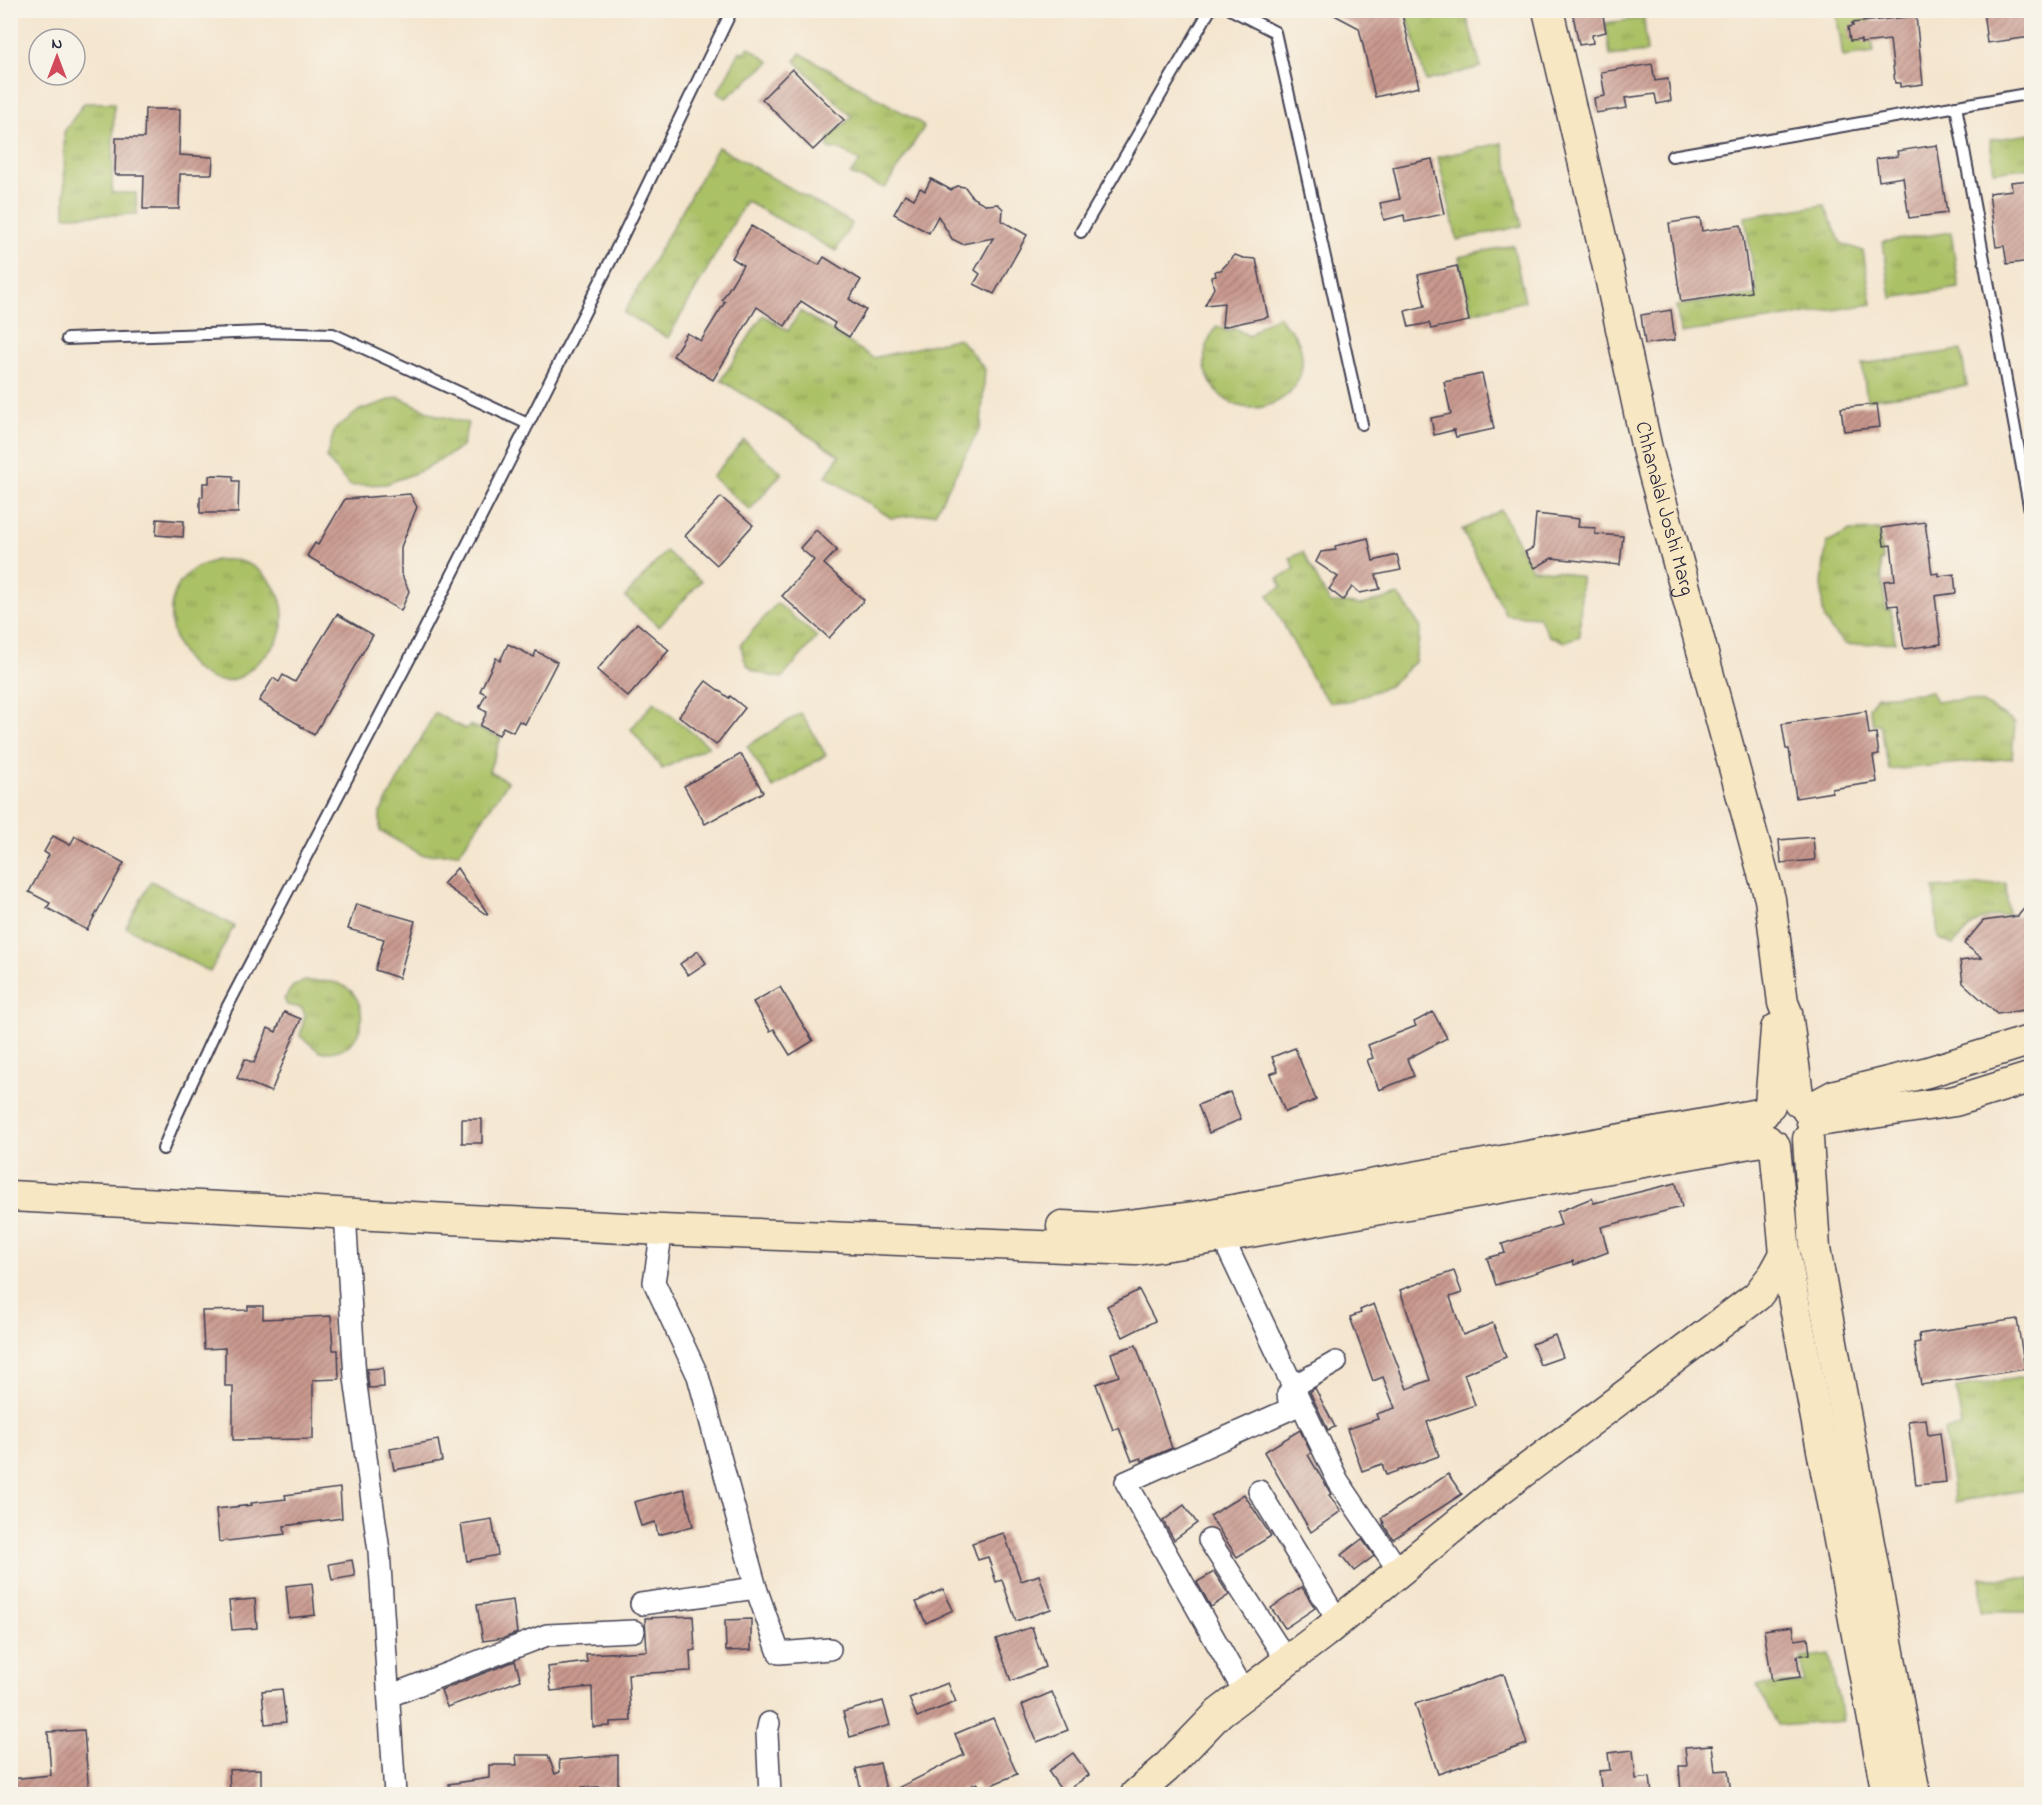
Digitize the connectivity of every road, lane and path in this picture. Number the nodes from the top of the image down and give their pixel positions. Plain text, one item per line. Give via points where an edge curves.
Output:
1 (732, 10) edge
2 (1210, 10) edge
3 (1232, 10) edge
4 (1548, 10) edge
5 (2031, 93) edge
6 (1956, 106) junction
7 (1672, 156) dead end
8 (1081, 232) dead end
9 (67, 339) dead end
10 (528, 424) junction
11 (1362, 424) dead end
12 (2031, 522) edge
13 (2031, 1041) edge
14 (2031, 1077) edge
15 (1788, 1122) junction
16 (163, 1149) dead end
17 (10, 1176) edge
18 (10, 1196) edge
19 (345, 1213) junction
20 (1218, 1226) junction
21 (662, 1230) junction
22 (1785, 1254) junction
23 (1336, 1362) dead end
24 (1294, 1386) junction
25 (1259, 1491) dead end
26 (1209, 1540) dead end
27 (1399, 1571) junction
28 (756, 1588) junction
29 (641, 1604) dead end
30 (1338, 1621) junction
31 (634, 1631) dead end
32 (830, 1649) dead end
33 (1287, 1661) junction
34 (1245, 1693) junction
35 (389, 1696) junction
36 (769, 1723) dead end
37 (395, 1794) edge
38 (770, 1794) edge
39 (1136, 1794) edge
40 (1887, 1794) edge
41 (1915, 1794) edge

1 - 10 lane
2 - 8 lane
3 - 11 lane via 1275,32
4 - 15 street, Chhanalal Joshi Marg via 1647,449 1770,898 1783,1003 1778,1013
5 - 6 lane
6 - 7 lane
6 - 12 lane
9 - 10 lane via 264,332 333,334
10 - 16 lane via 222,1017
13 - 15 street via 1835,1095
14 - 15 street via 1955,1101
15 - 20 street
15 - 22 street
15 - 41 street
17 - 20 street via 1104,1228
18 - 19 street
19 - 21 street
19 - 35 street via 355,1378 379,1551
20 - 21 street via 1136,1250
20 - 24 street
21 - 28 street via 654,1282 699,1376
22 - 27 street via 1757,1296 1495,1493
22 - 40 street
23 - 24 street
24 - 27 street via 1338,1480
24 - 34 street via 1288,1394 1290,1409 1126,1482
25 - 30 street
26 - 33 street
27 - 30 street
28 - 29 street
28 - 32 street via 778,1653
30 - 33 street
31 - 35 street via 548,1635
33 - 34 street
34 - 39 street via 1219,1713
35 - 37 street
36 - 38 street

